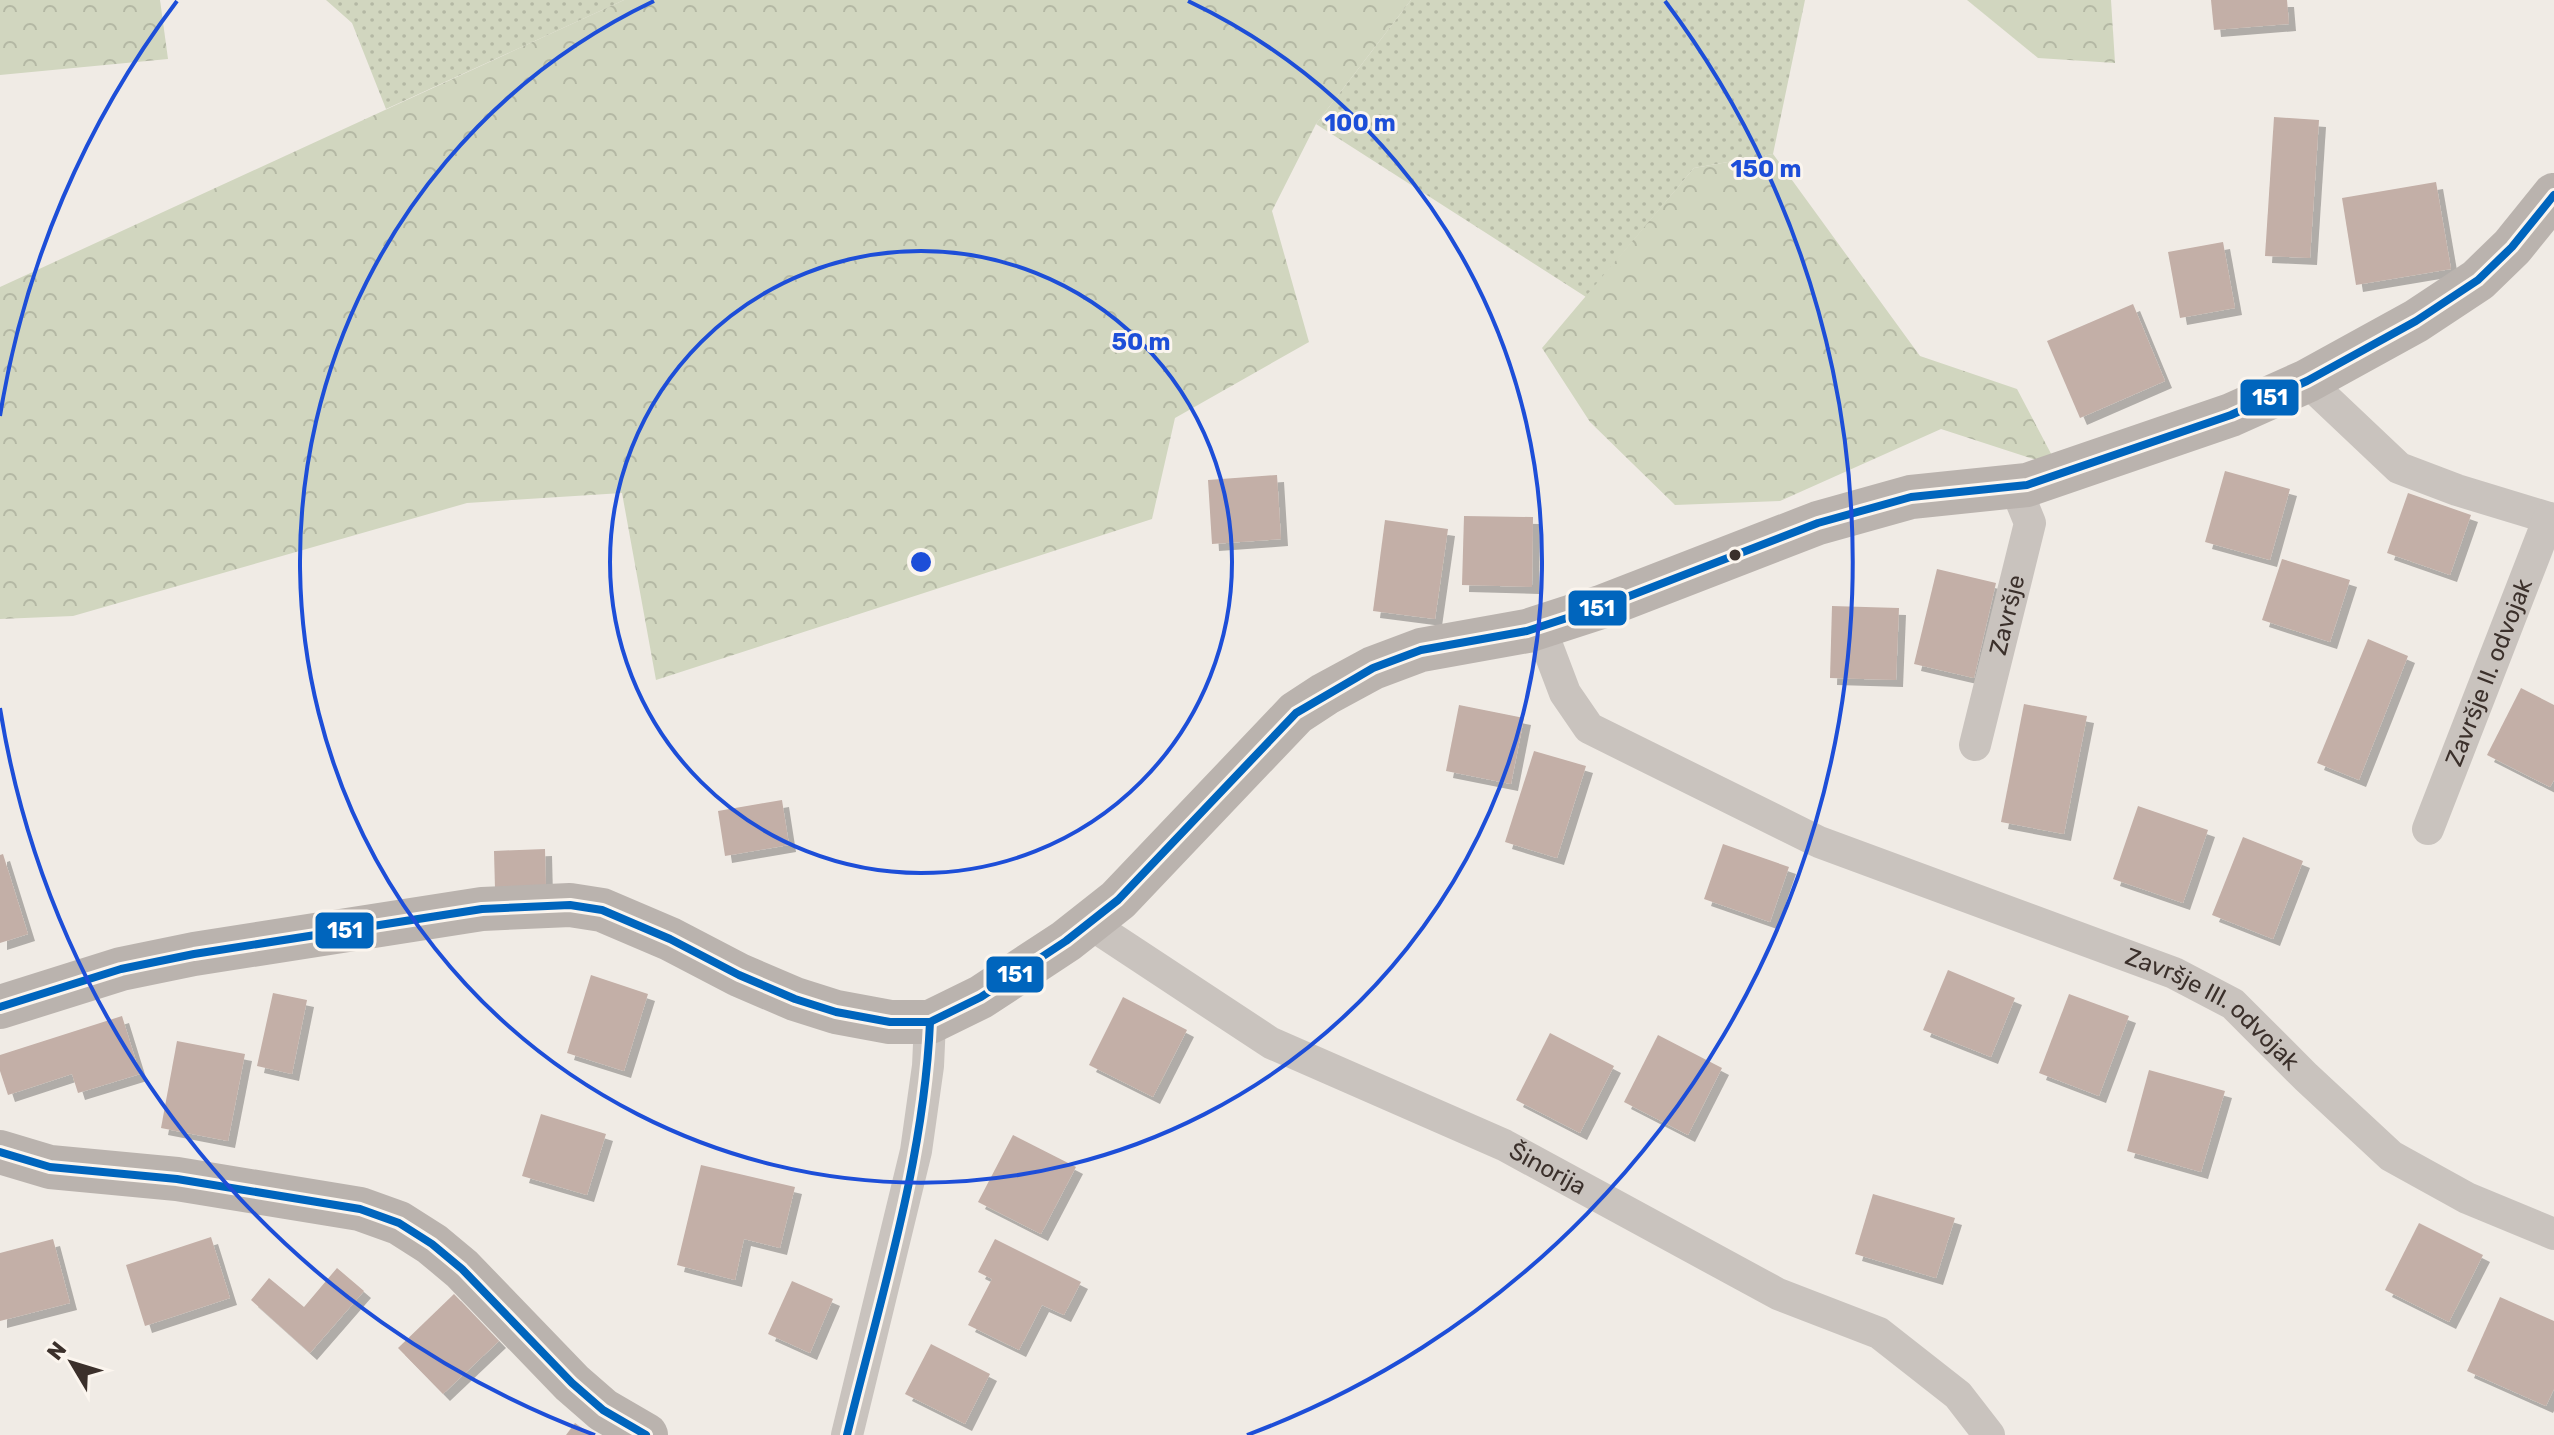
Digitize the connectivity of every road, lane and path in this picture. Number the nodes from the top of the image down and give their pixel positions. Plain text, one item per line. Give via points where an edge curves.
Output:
1 (2554, 195) edge
2 (2307, 381) junction
3 (2015, 486) junction
4 (2552, 520) edge
5 (1540, 627) junction
6 (1975, 745) dead end
7 (2428, 829) dead end
8 (1089, 923) junction
9 (0, 1007) edge
10 (930, 1022) junction
11 (0, 1152) edge
12 (2554, 1234) edge
13 (646, 1435) edge
14 (847, 1435) edge
15 (1989, 1435) edge

1 - 2 street via 2478,280
2 - 3 street via 2231,415
2 - 4 street, Završje II. odvojak via 2399,468
3 - 5 street via 1911,497 1818,523
3 - 6 street, Završje via 2030,523
4 - 7 street, Završje II. odvojak
5 - 8 street via 1421,650 1373,668 1296,713 1156,862
5 - 12 street, Završje III. odvojak via 1565,693 1589,728 1819,842 2198,985 2233,1004 2391,1156 2467,1198
8 - 10 street via 981,997
8 - 15 street, Šinorija via 1271,1043 1504,1145 1778,1294 1879,1333 1958,1395
9 - 10 street via 121,969 194,954 482,909 570,905 602,910 795,999 890,1022
10 - 14 street via 916,1151
11 - 13 street via 50,1167 177,1179 360,1209 399,1223 462,1269 572,1383

